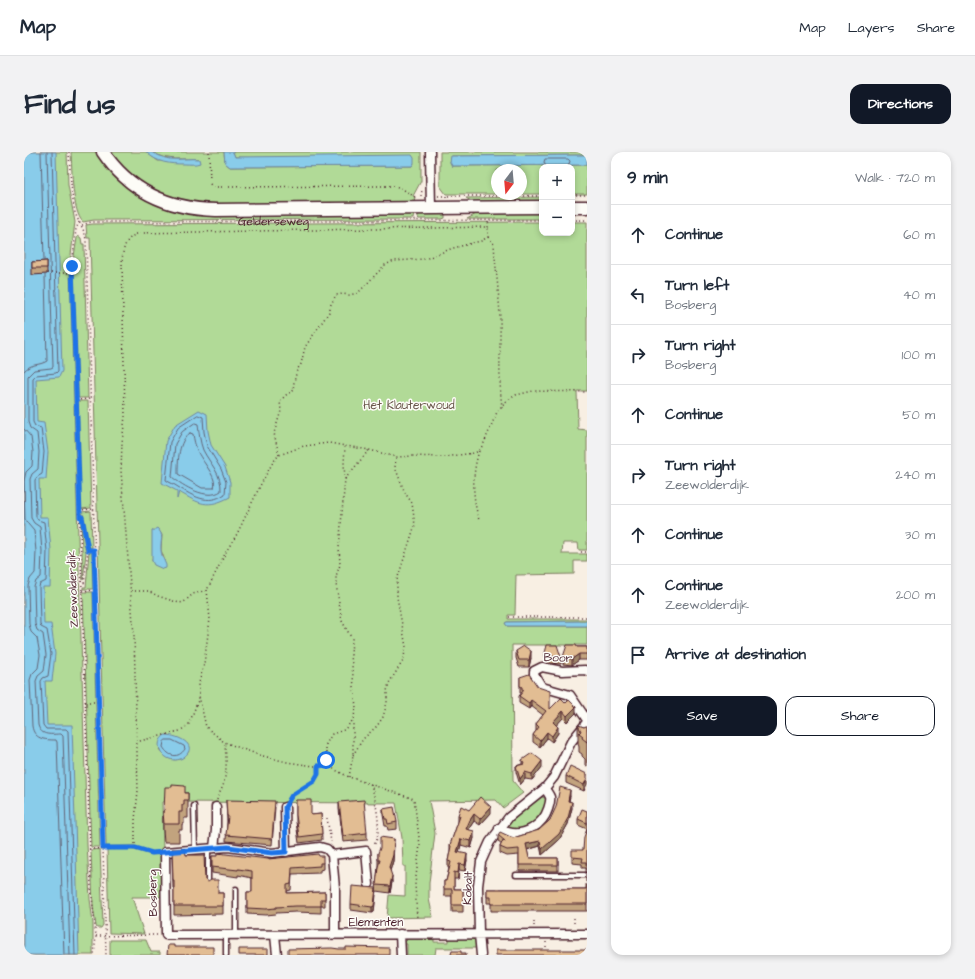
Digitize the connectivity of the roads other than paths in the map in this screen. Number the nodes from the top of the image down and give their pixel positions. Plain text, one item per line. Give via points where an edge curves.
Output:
1 (103, 152) edge
2 (430, 152) edge
3 (539, 207) edge
4 (575, 207) edge
5 (587, 207) edge
6 (431, 209) junction
7 (587, 671) edge
8 (587, 721) edge
9 (545, 788) junction
10 (194, 806) dead end
11 (216, 807) road end
12 (285, 807) road end
13 (499, 828) junction
14 (211, 848) junction
15 (195, 849) junction
16 (286, 852) junction
17 (332, 855) junction
18 (516, 875) dead end
19 (587, 875) edge
20 (369, 884) dead end
21 (208, 886) edge
22 (236, 889) dead end
23 (236, 934) junction
24 (274, 934) junction
25 (335, 934) junction
26 (400, 934) junction
27 (479, 934) junction
28 (587, 934) edge
29 (166, 935) joint
30 (226, 935) junction
31 (226, 955) edge
32 (277, 955) edge
33 (400, 955) edge
34 (481, 955) edge

1 - 6 street, Gelderseweg via 118,171 144,192 186,207 216,210
2 - 6 street
3 - 6 street, Gelderseweg
4 - 5 street
7 - 8 street, Boor via 562,671 542,667 534,671 534,674 542,687 570,695
8 - 9 street, Kobalt via 570,742 554,777
9 - 13 street, Kobalt
9 - 13 street via 550,797 550,804 542,821 526,832 508,832
10 - 15 lane
11 - 14 street via 216,830
12 - 16 street
13 - 27 street, Kobalt via 481,862 478,886
14 - 15 street
14 - 16 street
14 - 21 lane
15 - 29 street, Bosberg via 165,852
16 - 17 street via 320,847 327,849
17 - 20 street via 366,851
17 - 25 street
18 - 19 lane
22 - 23 lane
23 - 24 street, Elementen
23 - 30 street, Elementen
24 - 25 street, Elementen
24 - 32 street
25 - 26 street, Elementen
26 - 27 street, Elementen
26 - 33 street
27 - 28 street, Elementen
27 - 34 street, Kobalt
29 - 30 street, Elementen
30 - 31 lane

